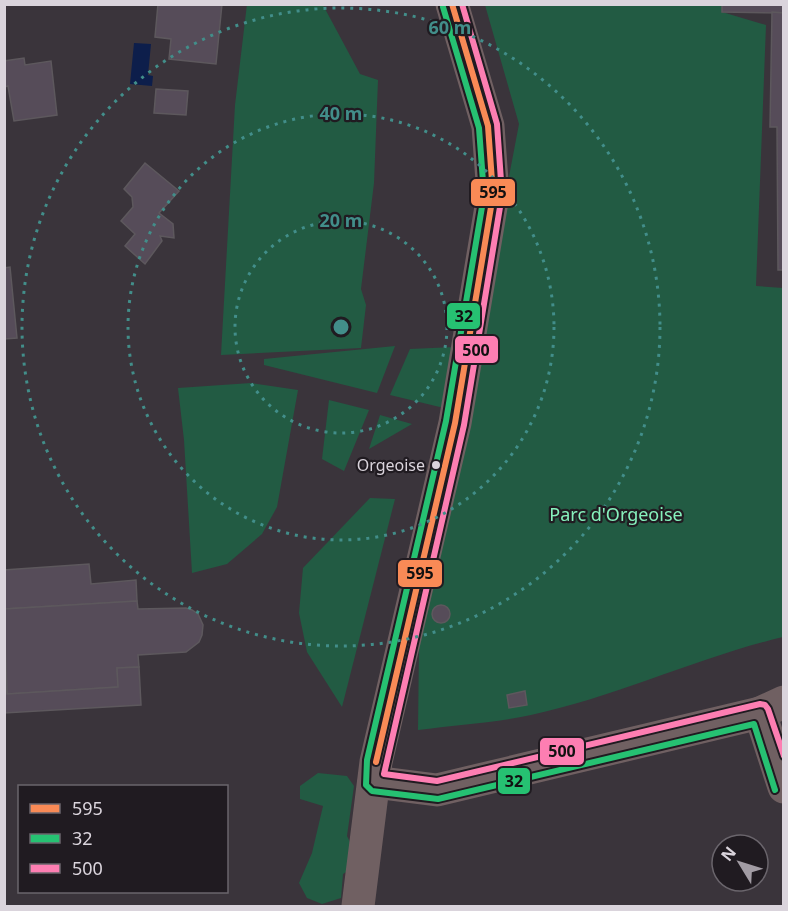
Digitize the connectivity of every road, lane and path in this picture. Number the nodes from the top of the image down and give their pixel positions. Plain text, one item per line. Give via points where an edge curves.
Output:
1 (452, 4) edge
2 (772, 707) edge
3 (374, 782) junction
4 (783, 787) edge
5 (358, 906) edge

1 - 3 street via 488,126 493,195 455,423
2 - 3 street via 437,790
2 - 4 street
3 - 5 street

